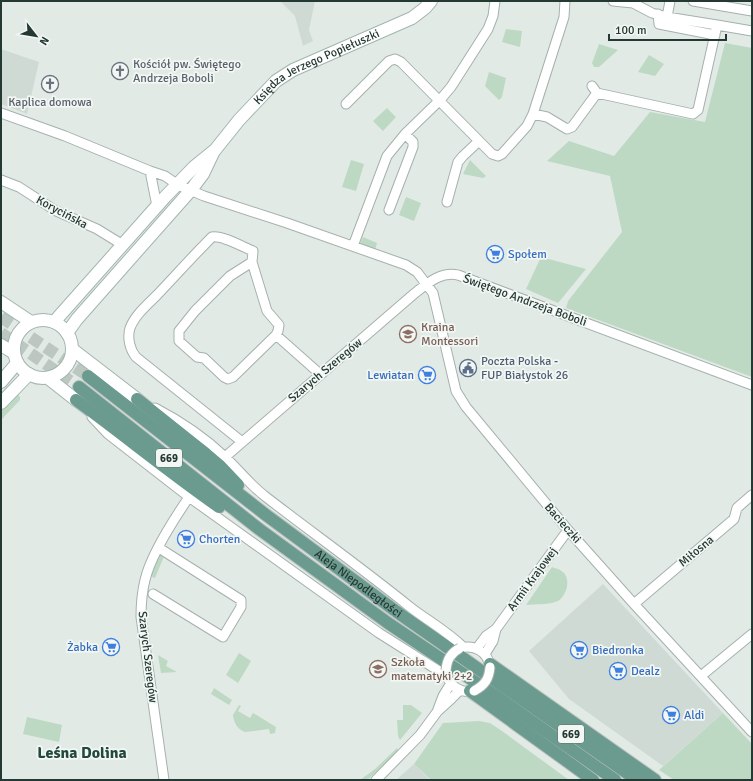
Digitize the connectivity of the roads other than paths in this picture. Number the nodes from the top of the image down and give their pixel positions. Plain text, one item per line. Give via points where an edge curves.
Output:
1 (432, 1) edge
2 (495, 1) edge
3 (565, 1) edge
4 (612, 1) edge
5 (670, 1) edge
6 (694, 1) edge
7 (752, 11) edge
8 (662, 16) junction
9 (717, 25) junction
10 (752, 31) edge
11 (715, 35) junction
12 (440, 100) junction
13 (346, 104) dead end
14 (1, 113) edge
15 (533, 114) junction
16 (405, 134) junction
17 (479, 141) junction
18 (215, 150) junction
19 (150, 171) junction
20 (1, 180) edge
21 (178, 185) junction
22 (191, 190) junction
23 (447, 202) dead end
24 (157, 206) junction
25 (389, 210) dead end
26 (123, 245) junction
27 (353, 246) junction
28 (252, 262) junction
29 (427, 284) junction
30 (1, 302) edge
31 (31, 322) junction
32 (54, 322) junction
33 (68, 333) junction
34 (276, 335) junction
35 (1, 345) edge
36 (72, 349) junction
37 (15, 358) junction
38 (29, 374) junction
39 (320, 374) junction
40 (88, 376) tunnel mouth
41 (48, 378) junction
42 (1, 382) edge
43 (752, 385) edge
44 (79, 387) tunnel mouth
45 (137, 399) junction
46 (76, 400) junction
47 (1, 403) edge
48 (241, 441) junction
49 (225, 457) junction
50 (752, 495) edge
51 (189, 497) junction
52 (266, 515) junction
53 (259, 529) junction
54 (568, 530) junction
55 (159, 548) junction
56 (153, 594) dead end
57 (634, 604) junction
58 (496, 629) junction
59 (752, 634) edge
60 (462, 648) junction
61 (477, 648) junction
62 (488, 662) junction
63 (448, 676) junction
64 (701, 676) junction
65 (468, 691) junction
66 (437, 712) junction
67 (752, 732) edge
68 (164, 780) edge
69 (376, 780) edge
70 (593, 780) edge
71 (615, 780) edge
72 (637, 780) edge
73 (655, 780) edge

1 - 18 street, Księdza Jerzego Popiełuszki via 412,18 293,70 276,81
2 - 12 street via 488,29
3 - 15 street via 564,17
4 - 8 street via 632,3
5 - 8 street
6 - 7 street
8 - 9 street
8 - 11 street via 659,24
9 - 10 street
9 - 11 street
11 - 15 street via 698,110 693,114 594,90 572,127 566,129 547,117
12 - 13 street via 395,59 389,60
12 - 16 street
12 - 17 street
14 - 19 street
15 - 17 street via 527,126 498,156 492,154
16 - 25 street via 413,142 413,147
16 - 27 street via 387,156
17 - 23 street via 458,162
18 - 21 street, Księdza Jerzego Popiełuszki via 194,167
18 - 22 street, Księdza Jerzego Popiełuszki via 203,174
19 - 21 street via 167,183
19 - 24 street
20 - 26 street, Korycińska via 19,187 56,211 97,229
21 - 22 street
21 - 24 street, Księdza Jerzego Popiełuszki
22 - 27 street
22 - 33 street, Księdza Jerzego Popiełuszki via 77,319
24 - 26 street, Księdza Jerzego Popiełuszki
26 - 32 street, Księdza Jerzego Popiełuszki
27 - 29 street via 406,265
28 - 34 street via 266,311 279,326
28 - 34 street via 230,276 195,311 179,331 179,341 197,358 204,358 228,379
28 - 48 street via 253,251 219,237 212,237 137,316 130,330 131,351 136,358
29 - 39 street, Szarych Szeregów
29 - 43 street, Świętego Andrzeja Boboli via 445,274 458,275
29 - 54 street, Bacieczki via 436,303 460,399
30 - 31 street
31 - 32 street
31 - 37 street via 19,331
32 - 33 street
33 - 36 street
34 - 39 street
35 - 37 street
36 - 41 street via 71,357 63,370
36 - 45 street
37 - 38 street
37 - 42 street
38 - 41 street
38 - 47 street
39 - 48 street, Szarych Szeregów
40 - 52 main road, Aleja Niepodległości / 669
41 - 46 street
44 - 53 main road, Aleja Niepodległości / 669
45 - 49 street via 181,423
45 - 52 main road via 219,465
46 - 51 street via 108,434
46 - 53 main road via 183,482
48 - 49 street, Szarych Szeregów
49 - 60 street via 255,489 453,637
50 - 57 street, Miłosna via 736,508 734,519
51 - 55 street, Szarych Szeregów
51 - 63 street via 379,633
52 - 72 main road, Aleja Niepodległości / 669 via 403,616
53 - 71 main road, Aleja Niepodległości / 669 via 388,623
54 - 57 street, Bacieczki
54 - 58 street, Armii Krajowej
55 - 56 street via 241,600 241,607 223,637
55 - 68 street, Szarych Szeregów via 145,579 141,617
57 - 64 street, Bacieczki
58 - 61 street, Armii Krajowej via 486,636
58 - 62 street, Armii Krajowej
59 - 64 street
60 - 61 street
60 - 63 street, bridge via 449,657 446,663
61 - 62 street
62 - 65 street, bridge via 490,675 486,682 481,687
62 - 73 main road
63 - 65 street
63 - 66 street
64 - 67 street, Bacieczki
65 - 66 street via 449,701
65 - 70 main road
66 - 69 street via 413,744

